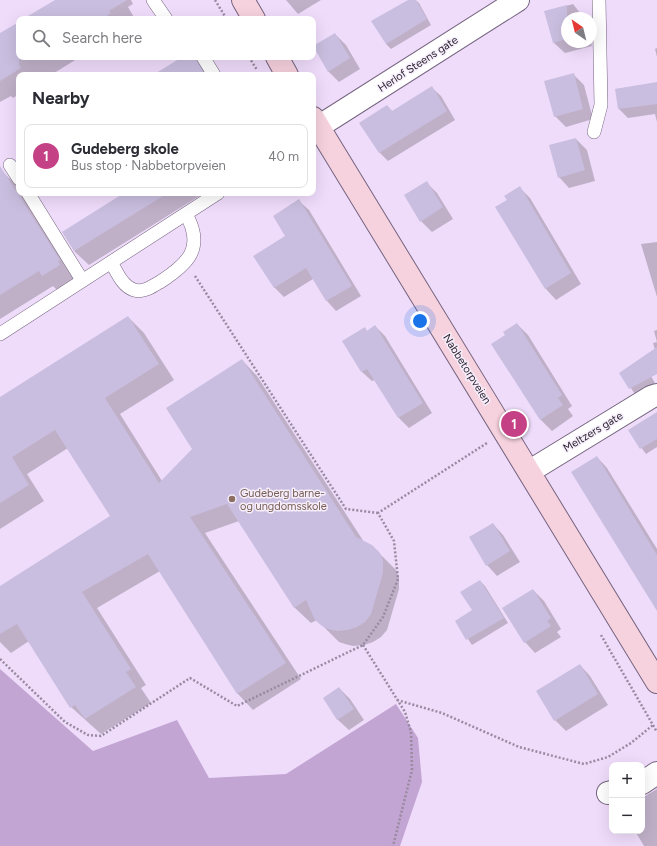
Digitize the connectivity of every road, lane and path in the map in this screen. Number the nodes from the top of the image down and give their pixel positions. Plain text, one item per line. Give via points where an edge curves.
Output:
1 (154, 0) edge
2 (215, 0) edge
3 (243, 0) edge
4 (518, 0) edge
5 (599, 0) edge
6 (164, 16) edge
7 (224, 16) edge
8 (252, 16) edge
9 (205, 60) edge
10 (251, 60) edge
11 (279, 60) edge
12 (212, 72) edge
13 (258, 72) edge
14 (286, 72) edge
15 (316, 125) edge
16 (316, 128) edge
17 (594, 132) dead end
18 (10, 165) dead end
19 (16, 174) edge
20 (30, 196) edge
21 (213, 196) edge
22 (186, 214) junction
23 (111, 262) junction
24 (186, 263) junction
25 (82, 280) junction
26 (0, 334) edge
27 (657, 395) edge
28 (505, 431) junction
29 (530, 471) junction
30 (378, 513) junction
31 (363, 645) junction
32 (0, 659) edge
33 (657, 682) edge
34 (397, 700) junction
35 (653, 725) dead end
36 (657, 773) edge
37 (645, 780) edge
38 (393, 846) edge

1 - 6 lane
2 - 7 path
3 - 8 street
4 - 15 street, Herlof Steens gate
5 - 17 lane via 601,106
9 - 12 lane
10 - 13 path
11 - 14 street
16 - 28 street, Nabbetorpveien
18 - 19 lane
20 - 25 lane
21 - 22 lane
22 - 23 lane
22 - 24 lane via 192,225 193,237 192,252
23 - 24 lane via 123,282 134,290 141,291
23 - 25 lane
24 - 30 path via 346,509
25 - 26 lane
27 - 29 street, Meltzers gate
28 - 29 street, Nabbetorpveien
28 - 30 path
29 - 33 street, Nabbetorpveien
30 - 31 path via 394,541 398,579 383,617
31 - 32 path via 237,706 190,678 101,736 88,735 65,722
31 - 34 path
34 - 35 path via 442,713 519,746 584,764 608,757
34 - 38 path via 405,712 411,732 412,770
36 - 37 street

